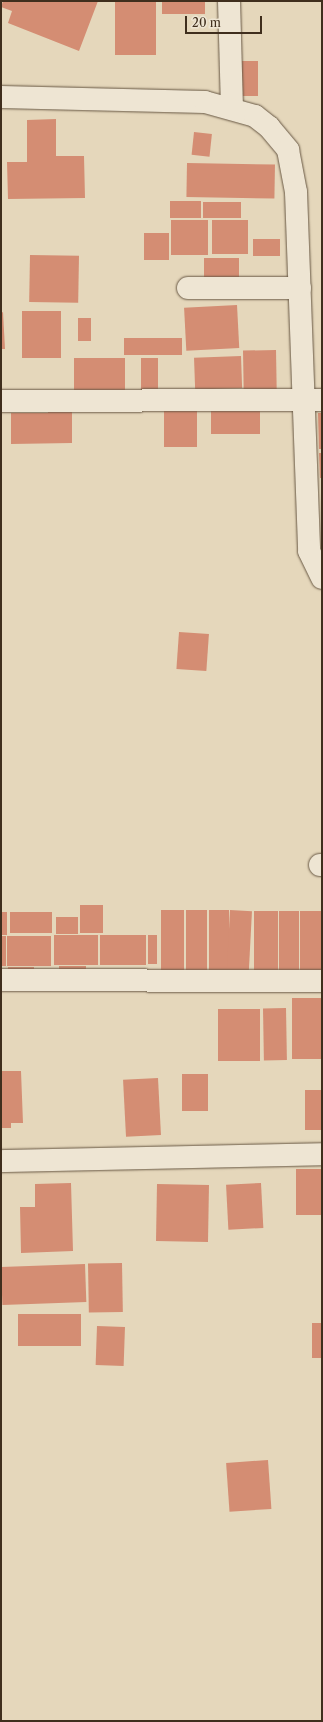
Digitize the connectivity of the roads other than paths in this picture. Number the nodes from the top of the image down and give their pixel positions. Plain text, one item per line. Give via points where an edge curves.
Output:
1 (229, 1) edge
2 (1, 98) edge
3 (232, 108) junction
4 (188, 288) dead end
5 (300, 288) junction
6 (313, 400) edge
7 (1, 401) edge
8 (322, 578) edge
9 (1, 980) edge
10 (322, 981) edge
11 (322, 1154) edge
12 (1, 1161) edge

1 - 3 street
2 - 3 street via 185,101 206,102
3 - 5 street via 255,116 269,127 288,150 296,192
4 - 5 street
5 - 6 street
6 - 7 street
6 - 8 street via 309,551
9 - 10 street
11 - 12 street

